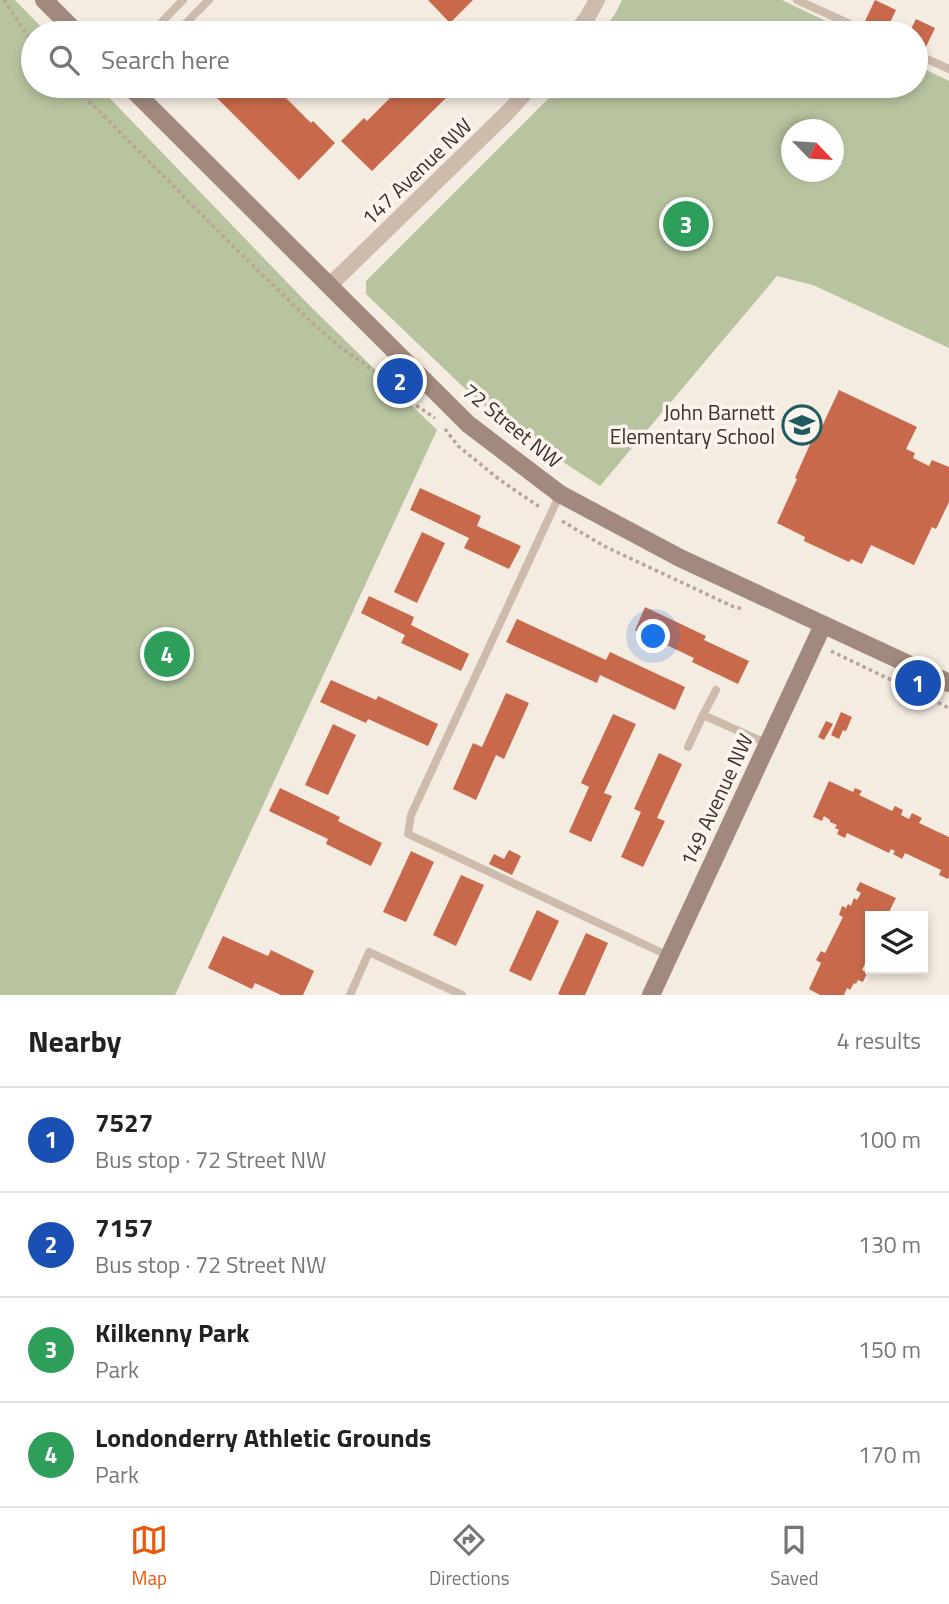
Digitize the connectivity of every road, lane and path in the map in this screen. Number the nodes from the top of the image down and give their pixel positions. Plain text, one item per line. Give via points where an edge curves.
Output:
1 (4, 0) edge
2 (44, 0) edge
3 (183, 0) edge
4 (209, 0) edge
5 (597, 0) edge
6 (797, 0) edge
7 (65, 21) edge
8 (163, 21) edge
9 (188, 21) edge
10 (585, 21) edge
11 (843, 21) edge
12 (21, 27) edge
13 (928, 59) edge
14 (949, 69) edge
15 (142, 98) edge
16 (520, 98) edge
17 (329, 286) junction
18 (560, 494) junction
19 (823, 625) junction
20 (838, 654) dead end
21 (949, 683) edge
22 (716, 690) dead end
23 (949, 708) edge
24 (703, 715) junction
25 (768, 744) junction
26 (688, 747) dead end
27 (669, 956) junction
28 (350, 995) edge
29 (462, 995) edge
30 (651, 995) edge

1 - 12 path
2 - 7 street
3 - 8 lane
4 - 9 lane
5 - 10 street
6 - 11 lane
13 - 14 lane
15 - 17 street, 72 Street NW
16 - 17 street, 147 Avenue NW
17 - 18 street, 72 Street NW via 468,424
18 - 19 street, 72 Street NW via 680,558
18 - 27 lane via 411,815 408,834
19 - 21 street, 72 Street NW
19 - 25 street, 149 Avenue NW
20 - 23 path
22 - 24 lane
24 - 25 lane
24 - 26 lane
25 - 27 street, 149 Avenue NW
27 - 30 street, 149 Avenue NW
28 - 29 lane via 369,952

